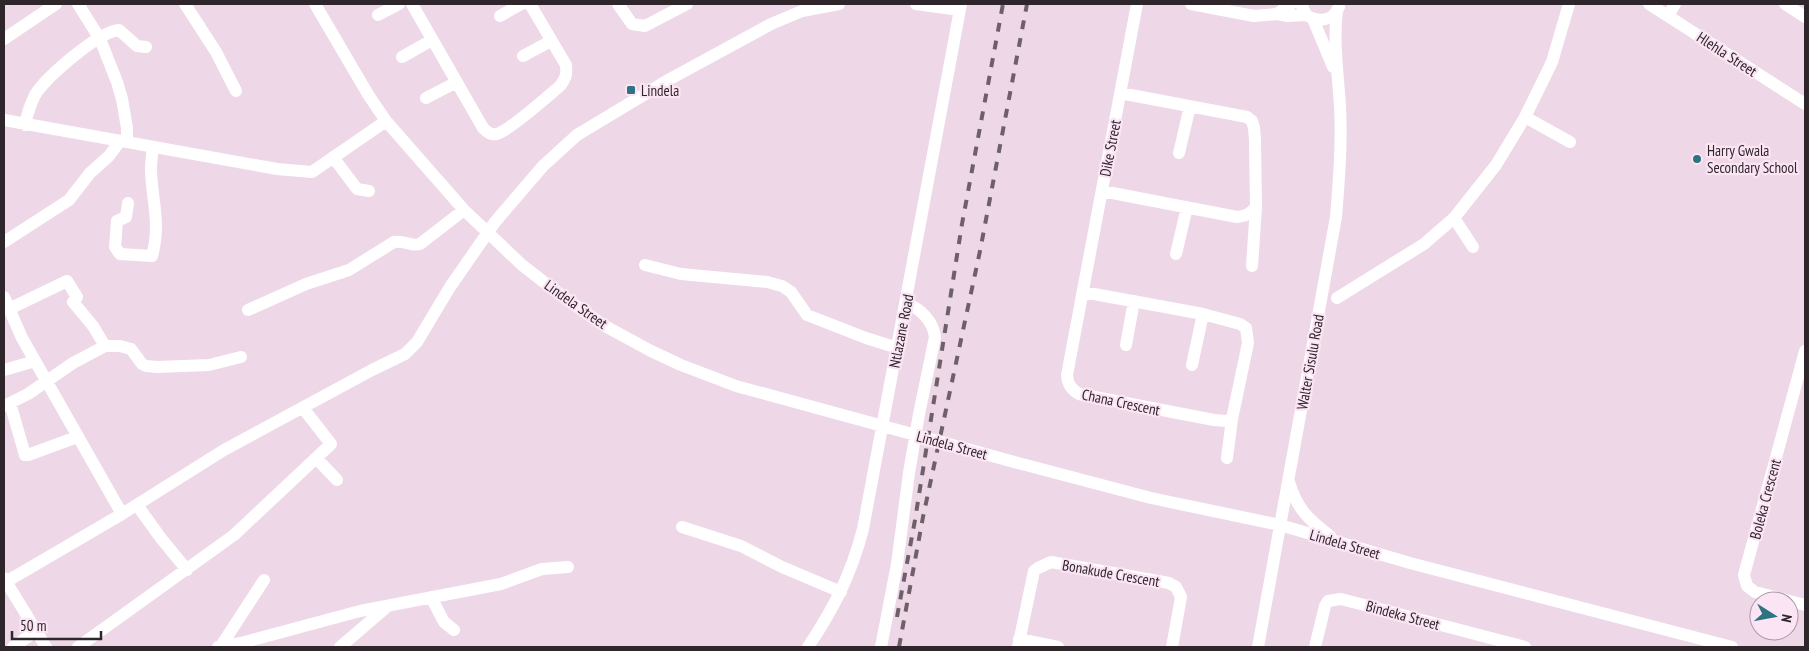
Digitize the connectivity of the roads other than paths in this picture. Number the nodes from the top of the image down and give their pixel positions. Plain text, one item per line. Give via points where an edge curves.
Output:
1 (56, 4) edge
2 (78, 4) edge
3 (185, 4) edge
4 (315, 4) edge
5 (399, 4) edge
6 (412, 4) edge
7 (521, 4) edge
8 (530, 4) edge
9 (618, 4) edge
10 (687, 4) edge
11 (839, 4) edge
12 (916, 4) edge
13 (1137, 4) edge
14 (1191, 4) edge
15 (1291, 4) edge
16 (1569, 4) edge
17 (1649, 4) edge
18 (1675, 4) edge
19 (1785, 4) edge
20 (1339, 6) edge
21 (800, 7) edge
22 (961, 7) edge
23 (1307, 12) edge
24 (1277, 14) junction
25 (378, 15) dead end
26 (500, 16) dead end
27 (1668, 16) junction
28 (1805, 17) edge
29 (100, 39) junction
30 (4, 40) edge
31 (432, 40) junction
32 (551, 40) junction
33 (146, 47) dead end
34 (523, 56) dead end
35 (402, 57) dead end
36 (1336, 75) junction
37 (457, 82) junction
38 (236, 91) dead end
39 (1120, 93) junction
40 (426, 98) dead end
41 (1805, 104) edge
42 (1190, 106) junction
43 (1525, 117) junction
44 (4, 120) edge
45 (386, 120) junction
46 (25, 125) junction
47 (124, 142) junction
48 (1570, 142) dead end
49 (153, 147) junction
50 (1179, 153) dead end
51 (333, 158) junction
52 (369, 191) dead end
53 (1102, 191) junction
54 (128, 203) dead end
55 (1187, 207) junction
56 (1256, 207) junction
57 (464, 210) junction
58 (1454, 218) junction
59 (488, 231) junction
60 (4, 242) edge
61 (1473, 247) dead end
62 (1176, 254) dead end
63 (645, 265) dead end
64 (1252, 266) dead end
65 (1083, 292) junction
66 (1337, 298) dead end
67 (1134, 301) junction
68 (7, 303) edge
69 (906, 304) junction
70 (248, 310) dead end
71 (1203, 314) junction
72 (9, 325) edge
73 (1126, 345) dead end
74 (105, 346) junction
75 (898, 348) junction
76 (1805, 351) edge
77 (241, 357) dead end
78 (35, 361) junction
79 (1192, 365) dead end
80 (4, 370) edge
81 (47, 382) junction
82 (7, 404) edge
83 (302, 408) junction
84 (1232, 418) junction
85 (77, 437) junction
86 (316, 458) junction
87 (1227, 458) dead end
88 (1288, 479) junction
89 (337, 480) dead end
90 (137, 505) junction
91 (122, 514) junction
92 (1280, 525) junction
93 (682, 527) dead end
94 (1335, 540) junction
95 (568, 567) dead end
96 (186, 570) junction
97 (264, 580) dead end
98 (4, 581) edge
99 (841, 592) junction
100 (432, 597) junction
101 (389, 604) junction
102 (1805, 605) edge
103 (454, 630) dead end
104 (36, 632) junction
105 (98, 642) edge
106 (1019, 643) edge
107 (226, 646) edge
108 (13, 647) edge
109 (46, 647) edge
110 (78, 647) edge
111 (340, 647) edge
112 (808, 647) edge
113 (881, 647) edge
114 (1058, 647) edge
115 (1172, 647) edge
116 (1258, 647) edge
117 (1315, 647) edge
118 (1525, 647) edge
119 (1732, 647) edge

1 - 30 street
2 - 29 street
3 - 38 street
4 - 45 street, Lindela Street
5 - 25 street
6 - 31 street
7 - 26 street
8 - 32 street
9 - 10 street via 632,24 645,26
11 - 21 street
12 - 22 street
13 - 39 street, Dike Street
14 - 24 street via 1254,16
15 - 24 street
16 - 43 street via 1552,62
17 - 27 street, Hlehla Street
18 - 27 street
19 - 28 street
20 - 23 street via 1333,16 1326,19
20 - 36 street, Walter Sisulu Road via 1335,26
21 - 59 street via 577,135 543,166
22 - 69 street, Ntlazane Road
23 - 24 street via 1288,16
23 - 36 street, Walter Sisulu Road
27 - 41 street, Hlehla Street
29 - 33 street via 119,30 137,46
29 - 46 street via 67,61 44,82 30,105
29 - 47 street via 122,99 127,128
31 - 35 street
31 - 37 street
32 - 34 street
32 - 37 street via 566,65 566,78 505,131 492,134 483,128
36 - 88 street, Walter Sisulu Road via 1340,106 1336,217
37 - 40 street
39 - 42 street
39 - 53 street, Dike Street
42 - 50 street
42 - 56 street via 1247,117 1252,121 1256,140
43 - 48 street
43 - 58 street via 1496,165
44 - 46 street
45 - 51 street
45 - 57 street, Lindela Street
46 - 47 street
47 - 49 street
47 - 60 street via 90,173 69,200
49 - 51 street via 312,172
49 - 54 street via 151,169 156,242 152,256 116,251 117,221 126,216
51 - 52 street via 357,189
53 - 55 street
53 - 65 street, Dike Street
55 - 56 street via 1236,217 1246,216
55 - 62 street
56 - 64 street
57 - 59 street, Lindela Street
57 - 70 street via 420,244 394,242 349,270 306,284
58 - 61 street
58 - 66 street via 1424,244
59 - 83 street via 412,348
59 - 92 street, Lindela Street via 522,265 603,325 681,365 736,386 1151,498
63 - 75 street via 681,274 782,286 791,292 807,314
65 - 67 street
65 - 84 street, Chana Crescent via 1067,375 1071,389 1079,394 1214,420
67 - 71 street
67 - 73 street
68 - 72 street
68 - 74 street via 67,281 77,297 73,301 94,326
69 - 75 street, Ntlazane Road
69 - 113 street via 927,318 934,327 935,337 919,414 898,564
71 - 79 street
71 - 84 street via 1246,328 1248,342
72 - 78 street
74 - 77 street via 131,349 142,364 152,367 209,365
74 - 81 street
75 - 99 street, Ntlazane Road via 863,529
76 - 102 street, Boleka Crescent via 1744,574 1747,586 1755,592
78 - 80 street
78 - 81 street
81 - 82 street
81 - 85 street
82 - 85 street via 25,454
83 - 86 street via 331,444
83 - 90 street via 224,450
84 - 87 street
85 - 91 street
86 - 89 street
86 - 96 street via 234,535
88 - 92 street, Walter Sisulu Road
88 - 94 street via 1304,514
90 - 91 street
90 - 96 street
91 - 98 street
92 - 94 street, Lindela Street
92 - 116 street, Walter Sisulu Road
93 - 99 street via 741,546
94 - 119 street, Lindela Street via 1410,563
95 - 100 street via 542,569 501,584
96 - 105 street
97 - 107 street
98 - 104 street
99 - 112 street, Ntlazane Road
100 - 101 street
100 - 103 street via 444,622
101 - 107 street
101 - 111 street
104 - 108 street
104 - 109 street
105 - 110 street
106 - 114 street
106 - 115 street, Bonakude Crescent via 1034,571 1051,562 1169,583 1176,587 1181,597
117 - 118 street, Bindeka Street via 1325,606 1328,601 1341,599

